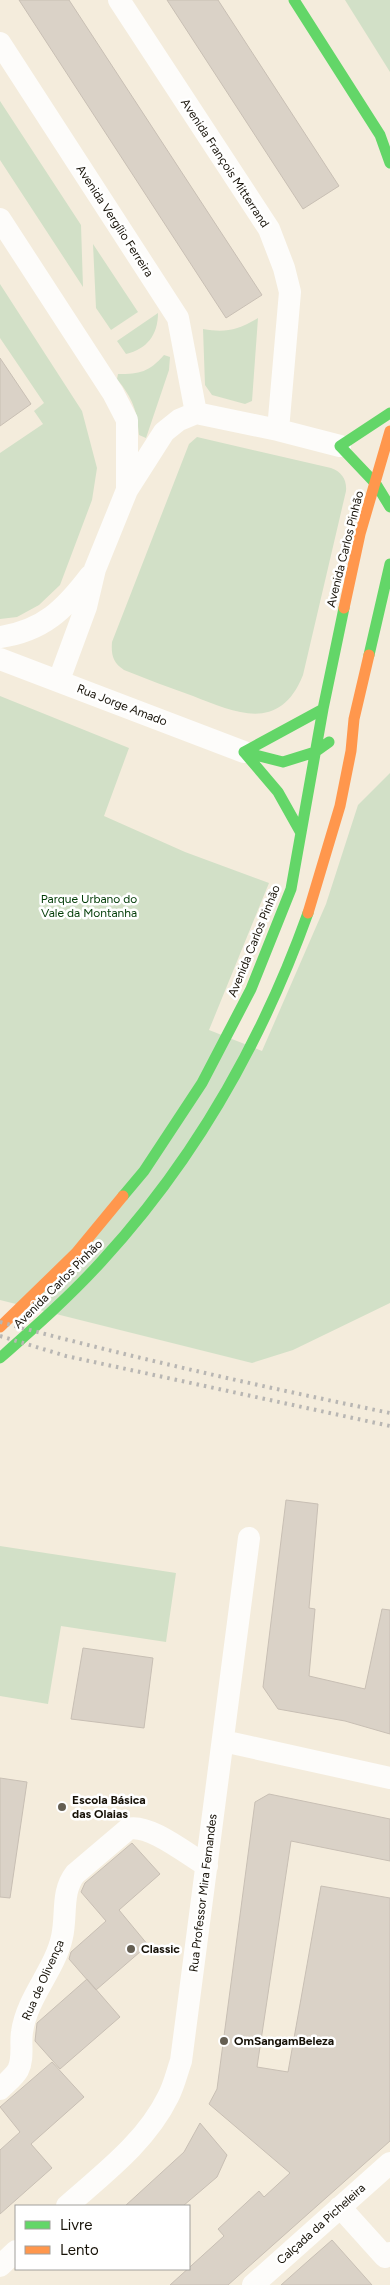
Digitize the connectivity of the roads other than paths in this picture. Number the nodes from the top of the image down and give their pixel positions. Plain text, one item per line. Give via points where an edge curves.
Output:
1 (119, 0) edge
2 (294, 0) edge
3 (0, 43) edge
4 (390, 162) edge
5 (0, 219) edge
6 (390, 412) edge
7 (196, 413) junction
8 (278, 430) junction
9 (390, 431) edge
10 (340, 446) junction
11 (376, 484) junction
12 (127, 490) junction
13 (390, 507) edge
14 (390, 564) edge
15 (95, 569) junction
16 (0, 637) edge
17 (0, 659) edge
18 (59, 680) junction
19 (322, 710) junction
20 (353, 723) junction
21 (244, 752) junction
22 (315, 752) junction
23 (302, 833) junction
24 (0, 1327) edge
25 (0, 1358) edge
26 (249, 1538) dead end
27 (223, 1740) junction
28 (390, 1778) edge
29 (207, 1866) junction
30 (0, 2089) edge
31 (390, 2163) edge
32 (67, 2205) edge
33 (340, 2207) junction
34 (15, 2252) edge
35 (390, 2253) edge
36 (0, 2266) edge
37 (253, 2285) edge

1 - 8 street, Avenida François Mitterrand via 269,229 284,268 290,292
2 - 4 main road via 380,135
3 - 7 street, Avenida Vergílio Ferreira via 178,318
5 - 12 street via 113,393 127,420
6 - 10 main road
7 - 8 street
7 - 12 street via 178,420 164,432
8 - 10 street
9 - 11 main road, Avenida Carlos Pinhão
10 - 11 main road
11 - 13 main road
11 - 19 main road, Avenida Carlos Pinhão via 360,534
12 - 15 street
14 - 20 main road, Avenida Carlos Pinhão
15 - 16 street via 71,602 59,612 34,628
15 - 18 street via 86,607
17 - 18 street, Rua Jorge Amado
18 - 21 street, Rua Jorge Amado
19 - 21 main road
19 - 22 main road, Avenida Carlos Pinhão
20 - 22 main road
20 - 25 main road, Avenida Carlos Pinhão via 341,798 314,897 295,949 258,1031 224,1095 163,1186 94,1269
21 - 22 main road via 283,762
21 - 23 main road via 278,792
22 - 23 main road, Avenida Carlos Pinhão
23 - 24 main road, Avenida Carlos Pinhão via 291,889 252,989 174,1128 99,1226 45,1285
26 - 27 street, Rua Professor Mira Fernandes
27 - 28 street
27 - 29 street, Rua Professor Mira Fernandes
29 - 30 street, Rua de Olivença via 150,1832 135,1827 128,1829 75,1874 66,1894 65,1922 58,1950 25,2018 18,2069
29 - 32 street, Rua Professor Mira Fernandes via 181,2061 169,2096 136,2143
31 - 33 street, Calçada da Picheleira
33 - 35 street via 385,2257
33 - 37 street, Calçada da Picheleira
34 - 36 street

